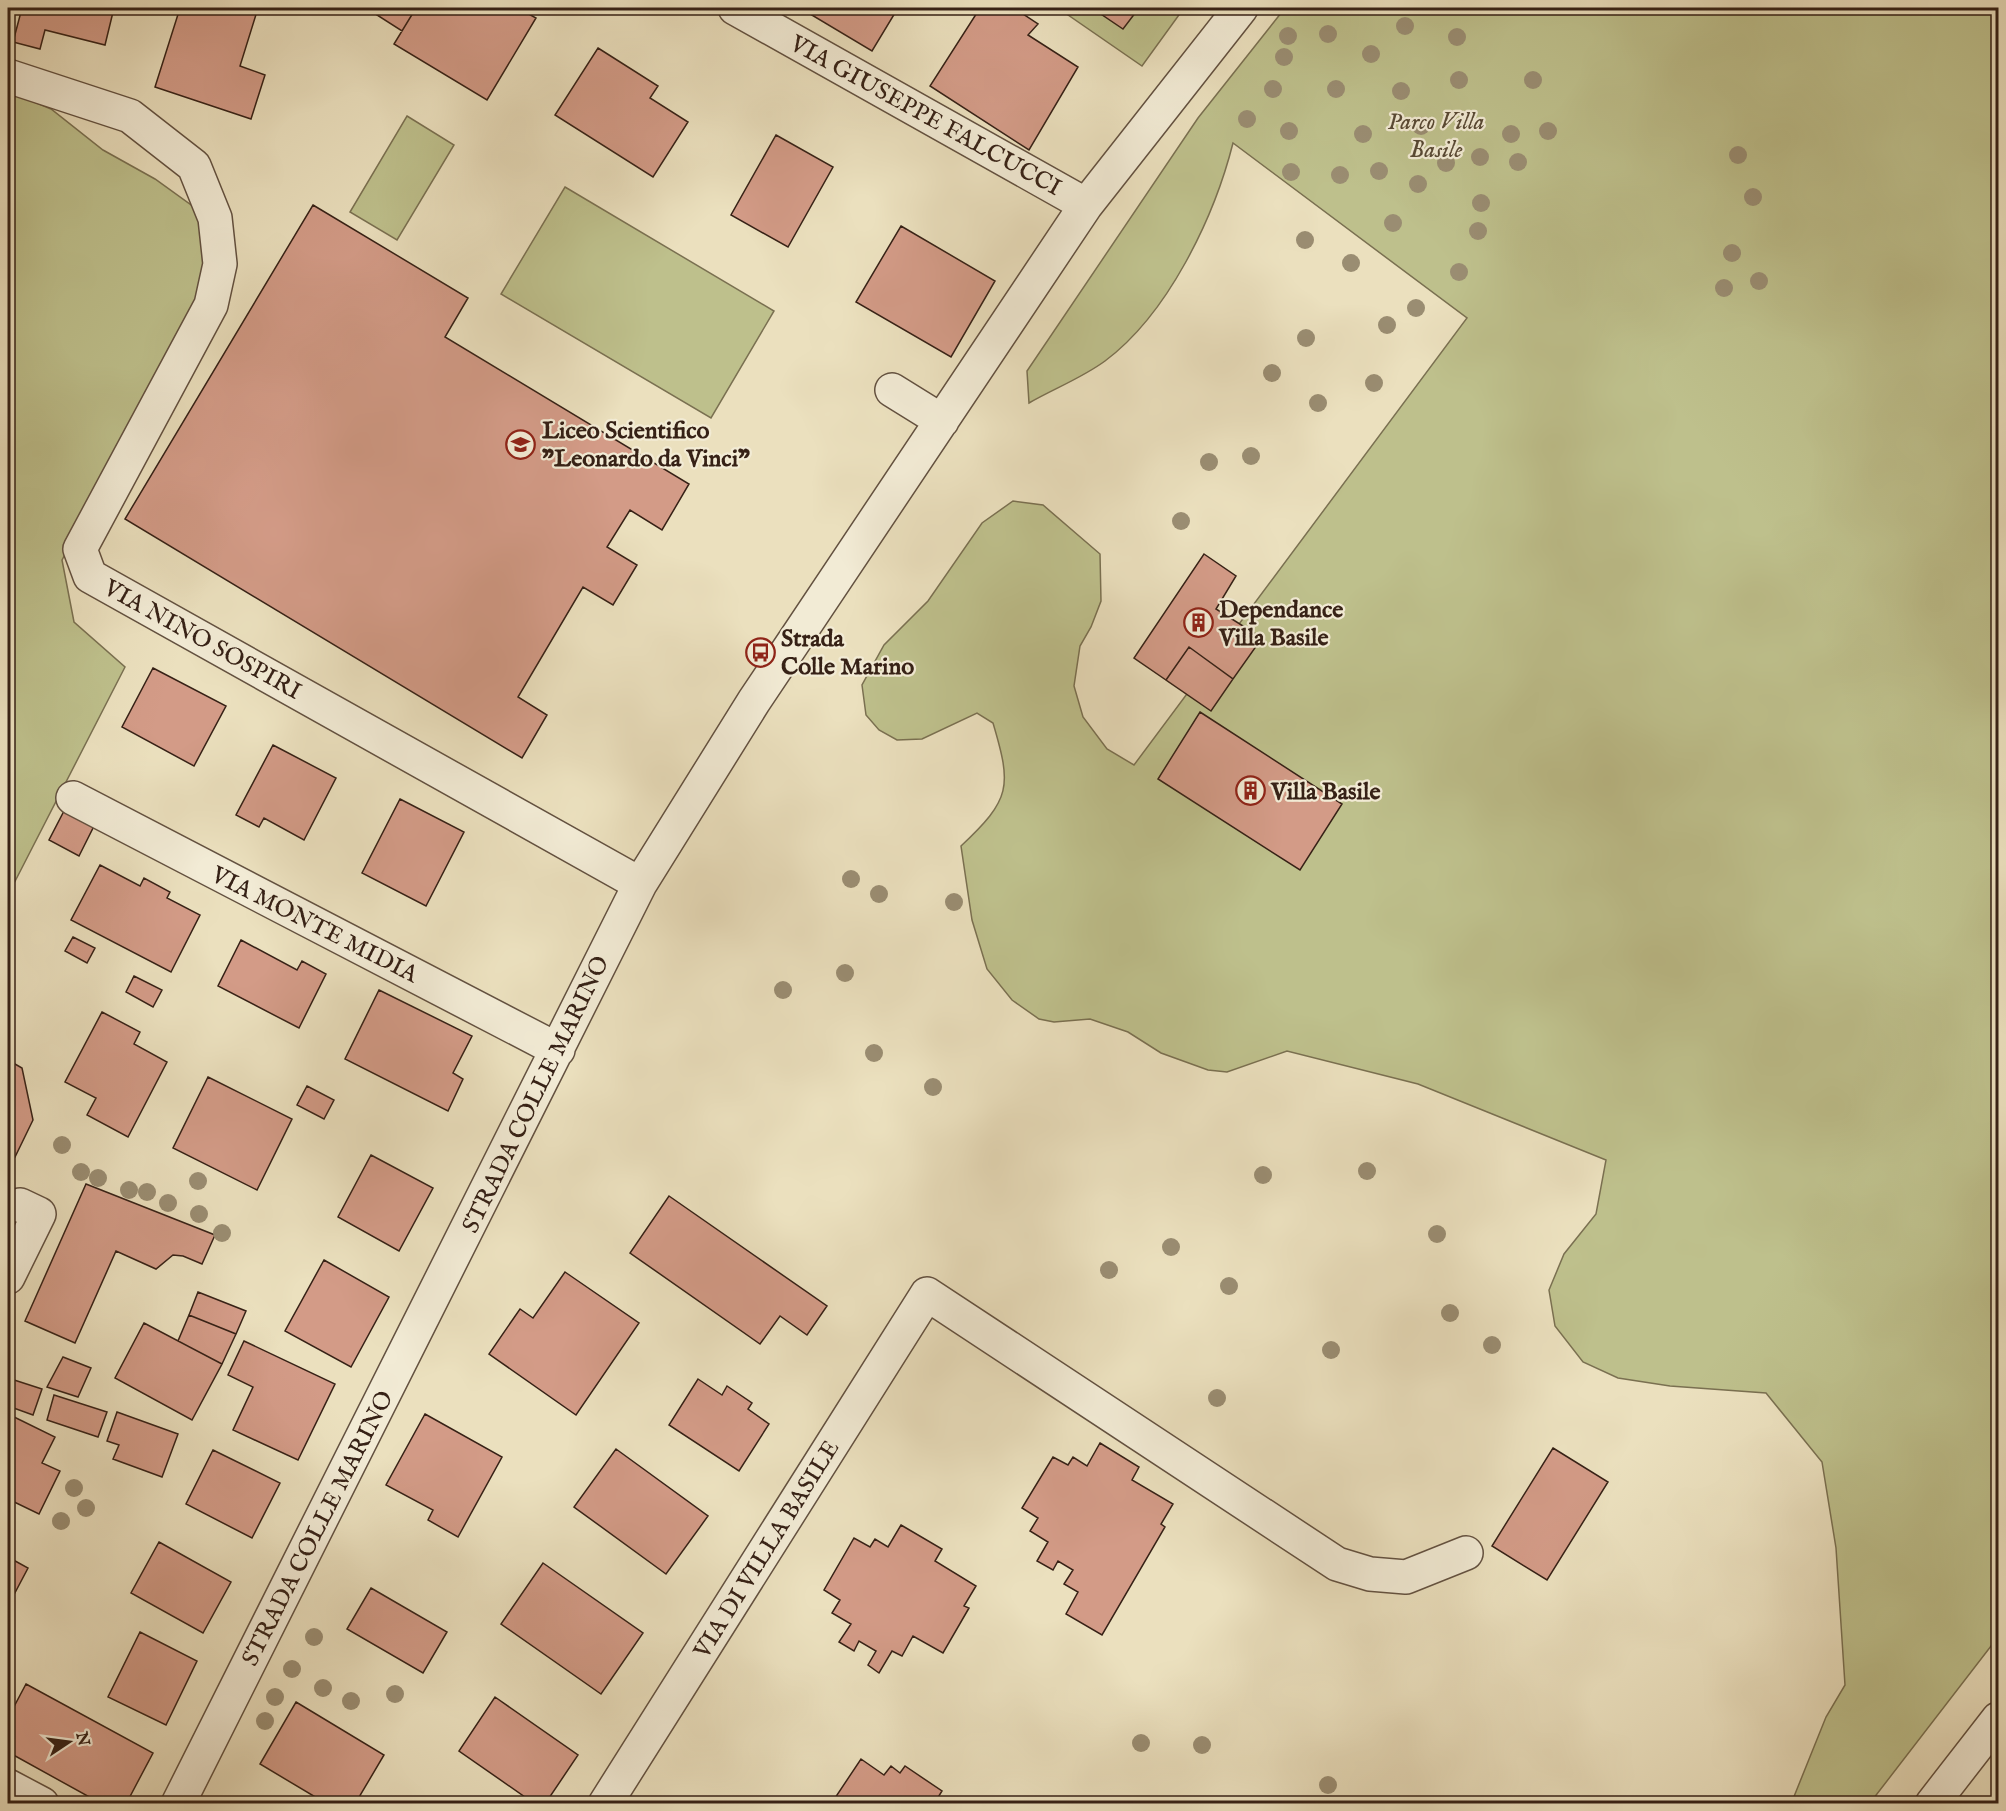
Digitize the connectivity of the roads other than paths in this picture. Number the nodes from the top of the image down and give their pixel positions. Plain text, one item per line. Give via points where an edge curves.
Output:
1 (735, 8) edge
2 (1241, 8) edge
3 (8, 76) edge
4 (1086, 205) junction
5 (892, 390) dead end
6 (942, 421) junction
7 (73, 798) dead end
8 (640, 884) junction
9 (558, 1050) junction
10 (20, 1205) dead end
11 (8, 1276) edge
12 (1466, 1553) dead end
13 (1998, 1719) edge
14 (8, 1786) edge
15 (42, 1803) edge
16 (178, 1803) edge
17 (605, 1803) edge
18 (1932, 1803) edge

1 - 4 street, VIA GIUSEPPE FALCUCCI
2 - 4 street, STRADA COLLE MARINO
3 - 8 street, VIA NINO SOSPIRI via 130,116 194,166 215,218 220,264 211,305 80,549 90,576
4 - 6 street, STRADA COLLE MARINO
5 - 6 street
6 - 8 street, STRADA COLLE MARINO via 754,701
7 - 9 street, VIA MONTE MIDIA
8 - 9 street, STRADA COLLE MARINO
9 - 16 street, STRADA COLLE MARINO
10 - 11 street via 39,1214
12 - 17 street, VIA DI VILLA BASILE via 1406,1577 1370,1574 1337,1564 927,1294
13 - 18 street
14 - 15 street

